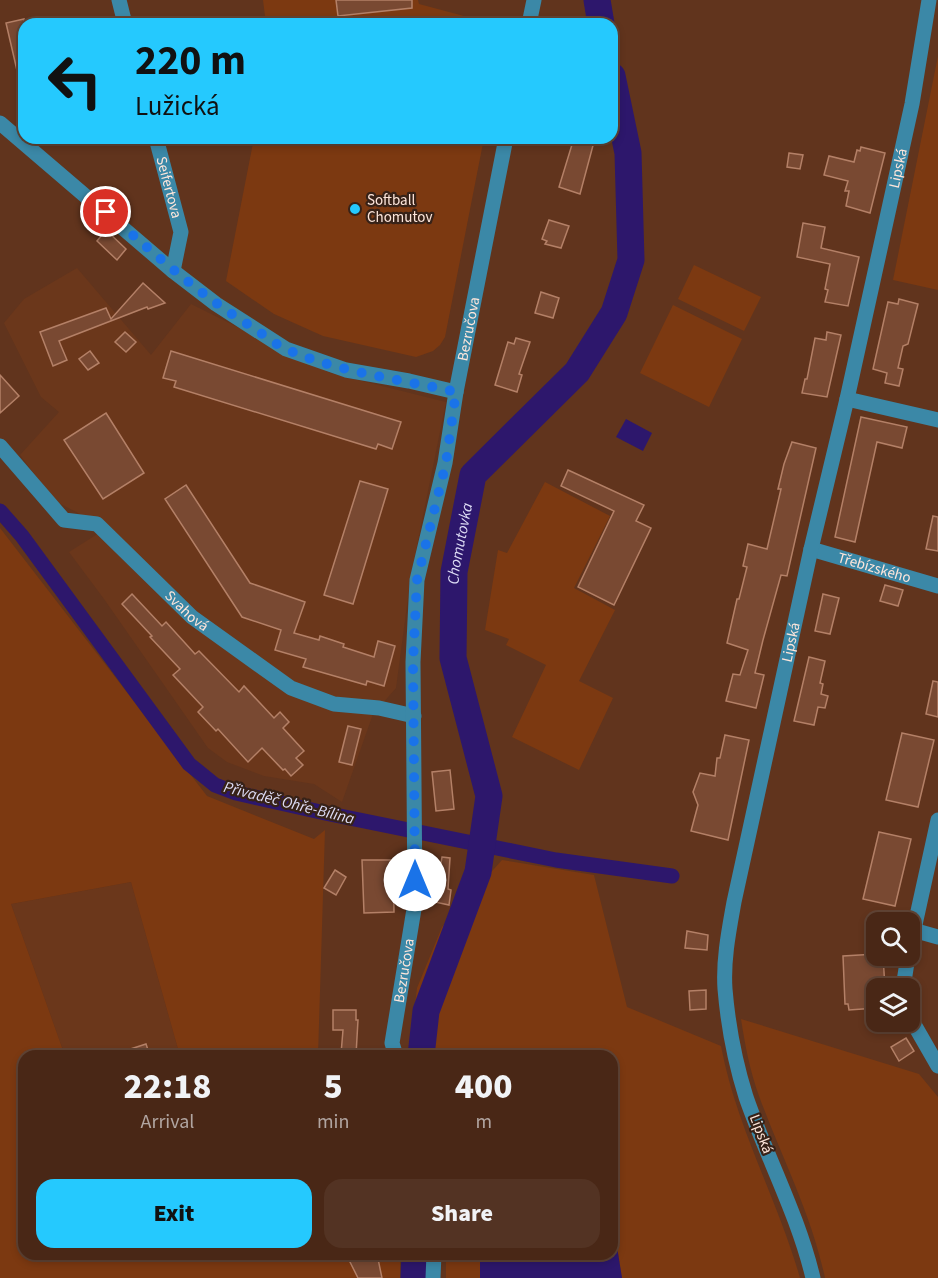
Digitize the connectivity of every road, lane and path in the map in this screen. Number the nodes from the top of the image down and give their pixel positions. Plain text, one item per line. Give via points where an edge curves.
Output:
1 (119, 0) edge
2 (534, 0) edge
3 (929, 0) edge
4 (124, 18) edge
5 (530, 18) edge
6 (0, 123) edge
7 (18, 138) edge
8 (25, 144) edge
9 (158, 144) edge
10 (505, 144) edge
11 (173, 271) junction
12 (456, 392) junction
13 (847, 399) junction
14 (938, 420) edge
15 (0, 446) edge
16 (811, 549) junction
17 (938, 586) edge
18 (414, 716) junction
19 (938, 820) edge
20 (917, 912) edge
21 (920, 932) edge
22 (938, 937) edge
23 (918, 1032) edge
24 (394, 1050) edge
25 (938, 1066) edge
26 (434, 1260) edge
27 (433, 1278) edge
28 (813, 1278) edge

1 - 4 street
2 - 5 street
3 - 13 street, Lipská via 912,104
6 - 7 street
8 - 11 street
9 - 11 street, Seifertova via 181,232
10 - 12 street, Bezručova
11 - 12 street via 286,349 346,370
12 - 18 street, Bezručova via 446,463 417,580
13 - 14 street
13 - 16 street, Lipská
15 - 18 street, Svahová via 64,520 97,524 192,617 291,688 333,704
16 - 17 street, Třebízského
16 - 28 street, Lipská via 734,902 725,986 736,1060 747,1097 801,1235
18 - 24 street, Bezručova via 415,903 392,1043
19 - 20 street
21 - 22 street
23 - 25 street
26 - 27 street

